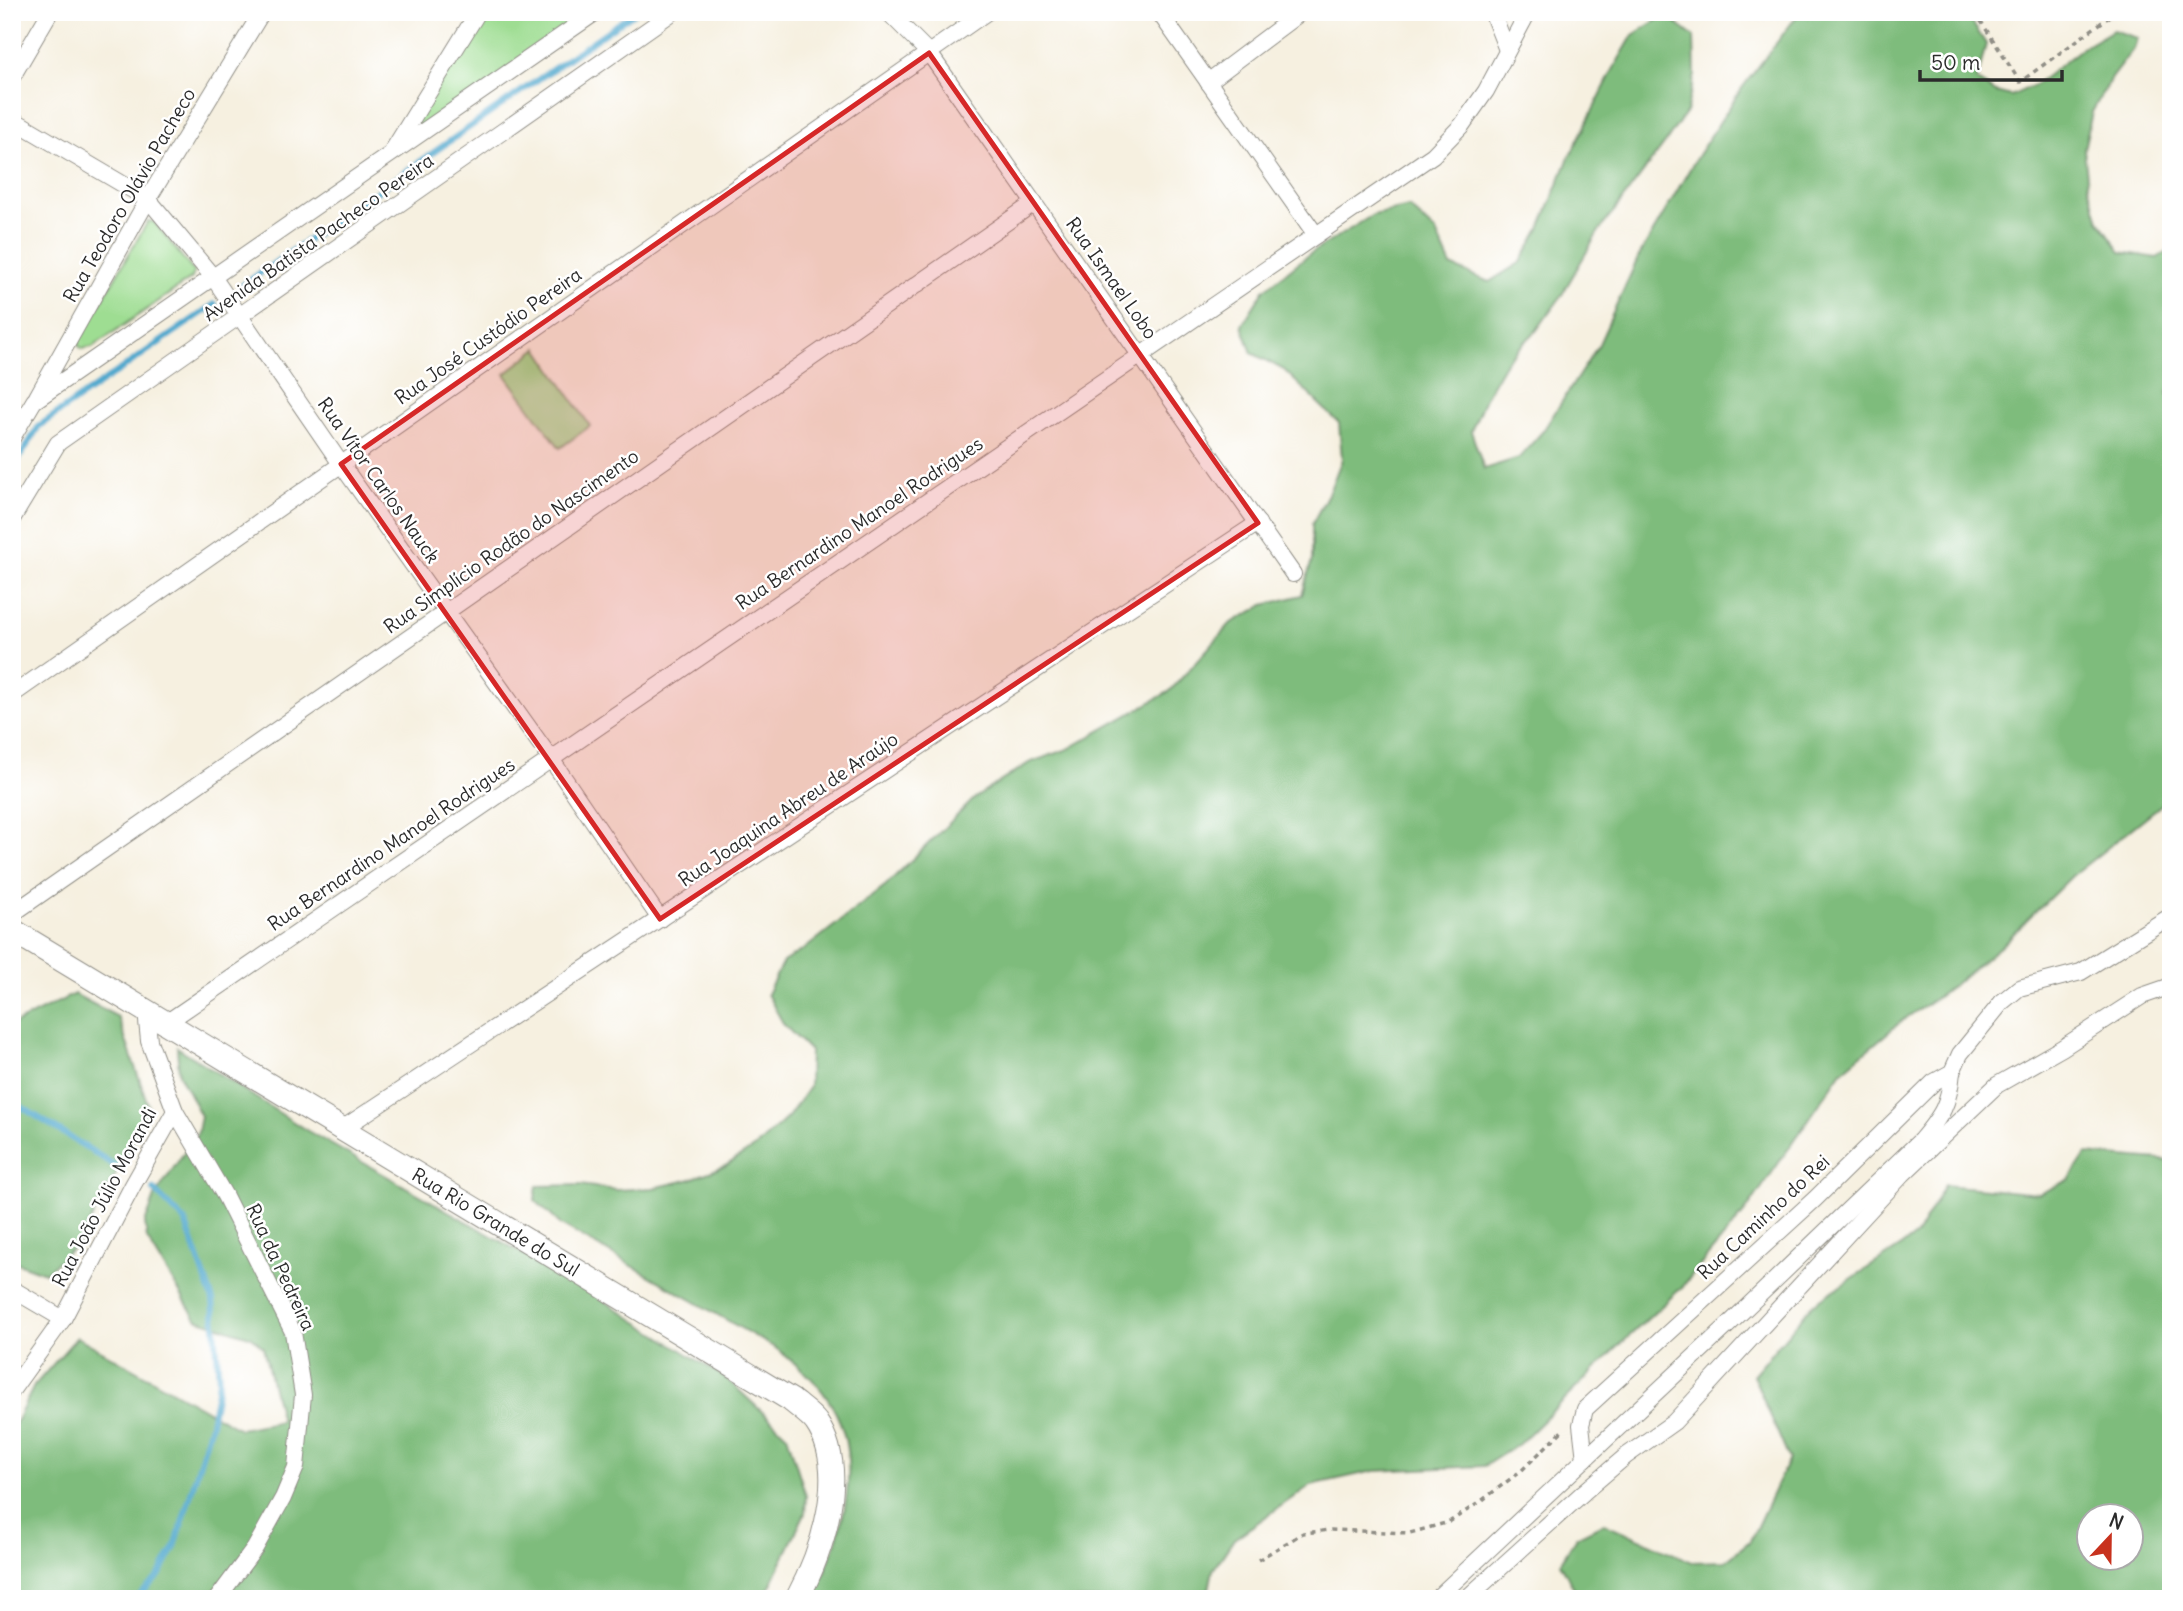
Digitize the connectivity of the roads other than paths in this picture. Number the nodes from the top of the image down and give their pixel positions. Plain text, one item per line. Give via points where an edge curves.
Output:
1 (50, 12) edge
2 (262, 12) edge
3 (478, 12) edge
4 (596, 12) edge
5 (673, 12) edge
6 (888, 12) edge
7 (987, 12) edge
8 (1159, 12) edge
9 (1301, 12) edge
10 (1492, 12) edge
11 (1528, 12) edge
12 (1507, 50) junction
13 (929, 53) junction
14 (12, 76) edge
15 (1208, 82) junction
16 (12, 119) edge
17 (389, 156) junction
18 (148, 199) junction
19 (1034, 204) junction
20 (1315, 235) junction
21 (214, 277) junction
22 (241, 316) junction
23 (1140, 355) junction
24 (34, 401) junction
25 (12, 438) edge
26 (341, 464) junction
27 (12, 519) edge
28 (1258, 523) junction
29 (1293, 574) dead end
30 (447, 612) junction
31 (12, 695) edge
32 (551, 759) junction
33 (12, 914) edge
34 (2171, 916) edge
35 (660, 919) junction
36 (12, 930) edge
37 (2171, 986) edge
38 (146, 1011) junction
39 (166, 1023) junction
40 (1952, 1072) junction
41 (175, 1111) junction
42 (342, 1129) junction
43 (12, 1289) edge
44 (62, 1319) junction
45 (12, 1390) edge
46 (1585, 1459) junction
47 (217, 1599) edge
48 (797, 1599) edge
49 (1436, 1599) edge
50 (1466, 1599) edge

1 - 14 street
2 - 18 street, Rua Teodoro Olávio Pacheco
3 - 17 street
4 - 17 street, Avenida Batista Pacheco Pereira
5 - 22 street, Avenida Batista Pacheco Pereira
6 - 13 street, Rua Ismael Lobo
7 - 13 street, Rua José Custódio Pereira
8 - 15 street
9 - 15 street
10 - 12 street
11 - 12 street, Rua Bernardino Manoel Rodrigues
12 - 20 street, Rua Bernardino Manoel Rodrigues via 1486,91 1433,155
13 - 19 street, Rua Ismael Lobo
13 - 26 street, Rua José Custódio Pereira
15 - 20 street
16 - 18 street, Rua Vítor Carlos Nauck
17 - 21 street, Avenida Batista Pacheco Pereira
18 - 21 street, Rua Vítor Carlos Nauck
18 - 24 street, Rua Teodoro Olávio Pacheco
19 - 23 street, Rua Ismael Lobo
19 - 30 street, Rua Simplício Rodão do Nascimento
20 - 23 street, Rua Bernardino Manoel Rodrigues
21 - 22 street, Rua Vítor Carlos Nauck
21 - 24 street, Avenida Batista Pacheco Pereira
22 - 26 street, Rua Vítor Carlos Nauck
22 - 27 street, Avenida Batista Pacheco Pereira via 58,443
23 - 28 street, Rua Ismael Lobo
23 - 32 street, Rua Bernardino Manoel Rodrigues
24 - 25 street, Avenida Batista Pacheco Pereira
26 - 30 street, Rua Vítor Carlos Nauck
26 - 31 street, Rua José Custódio Pereira
28 - 29 street, Rua Ismael Lobo
28 - 35 street, Rua Joaquina Abreu de Araújo
30 - 32 street, Rua Vítor Carlos Nauck
30 - 33 street, Rua Simplício Rodão do Nascimento
32 - 35 street, Rua Vítor Carlos Nauck
32 - 39 street, Rua Bernardino Manoel Rodrigues
34 - 40 street, Rua Caminho do Rei via 2081,972 2019,988 1960,1054
35 - 42 street, Rua Joaquina Abreu de Araújo
36 - 38 street, Rua Rio Grande do Sul
37 - 50 street via 2142,996 1997,1085 1903,1174 1674,1422 1594,1483
38 - 39 street, Rua Rio Grande do Sul
38 - 41 street, Rua João Júlio Morandi via 149,1041
39 - 42 street, Rua Rio Grande do Sul
40 - 46 street via 1942,1116 1921,1140
40 - 46 street, Rua Caminho do Rei via 1934,1082 1815,1199 1585,1409 1581,1425
41 - 44 street, Rua João Júlio Morandi
41 - 47 street, Rua da Pedreira via 225,1196 293,1332 303,1395 296,1466 283,1498 255,1548
42 - 48 street, Rua Rio Grande do Sul via 791,1400 815,1421 827,1445 830,1503 815,1560
43 - 44 street
44 - 45 street, Rua João Júlio Morandi
46 - 49 street

